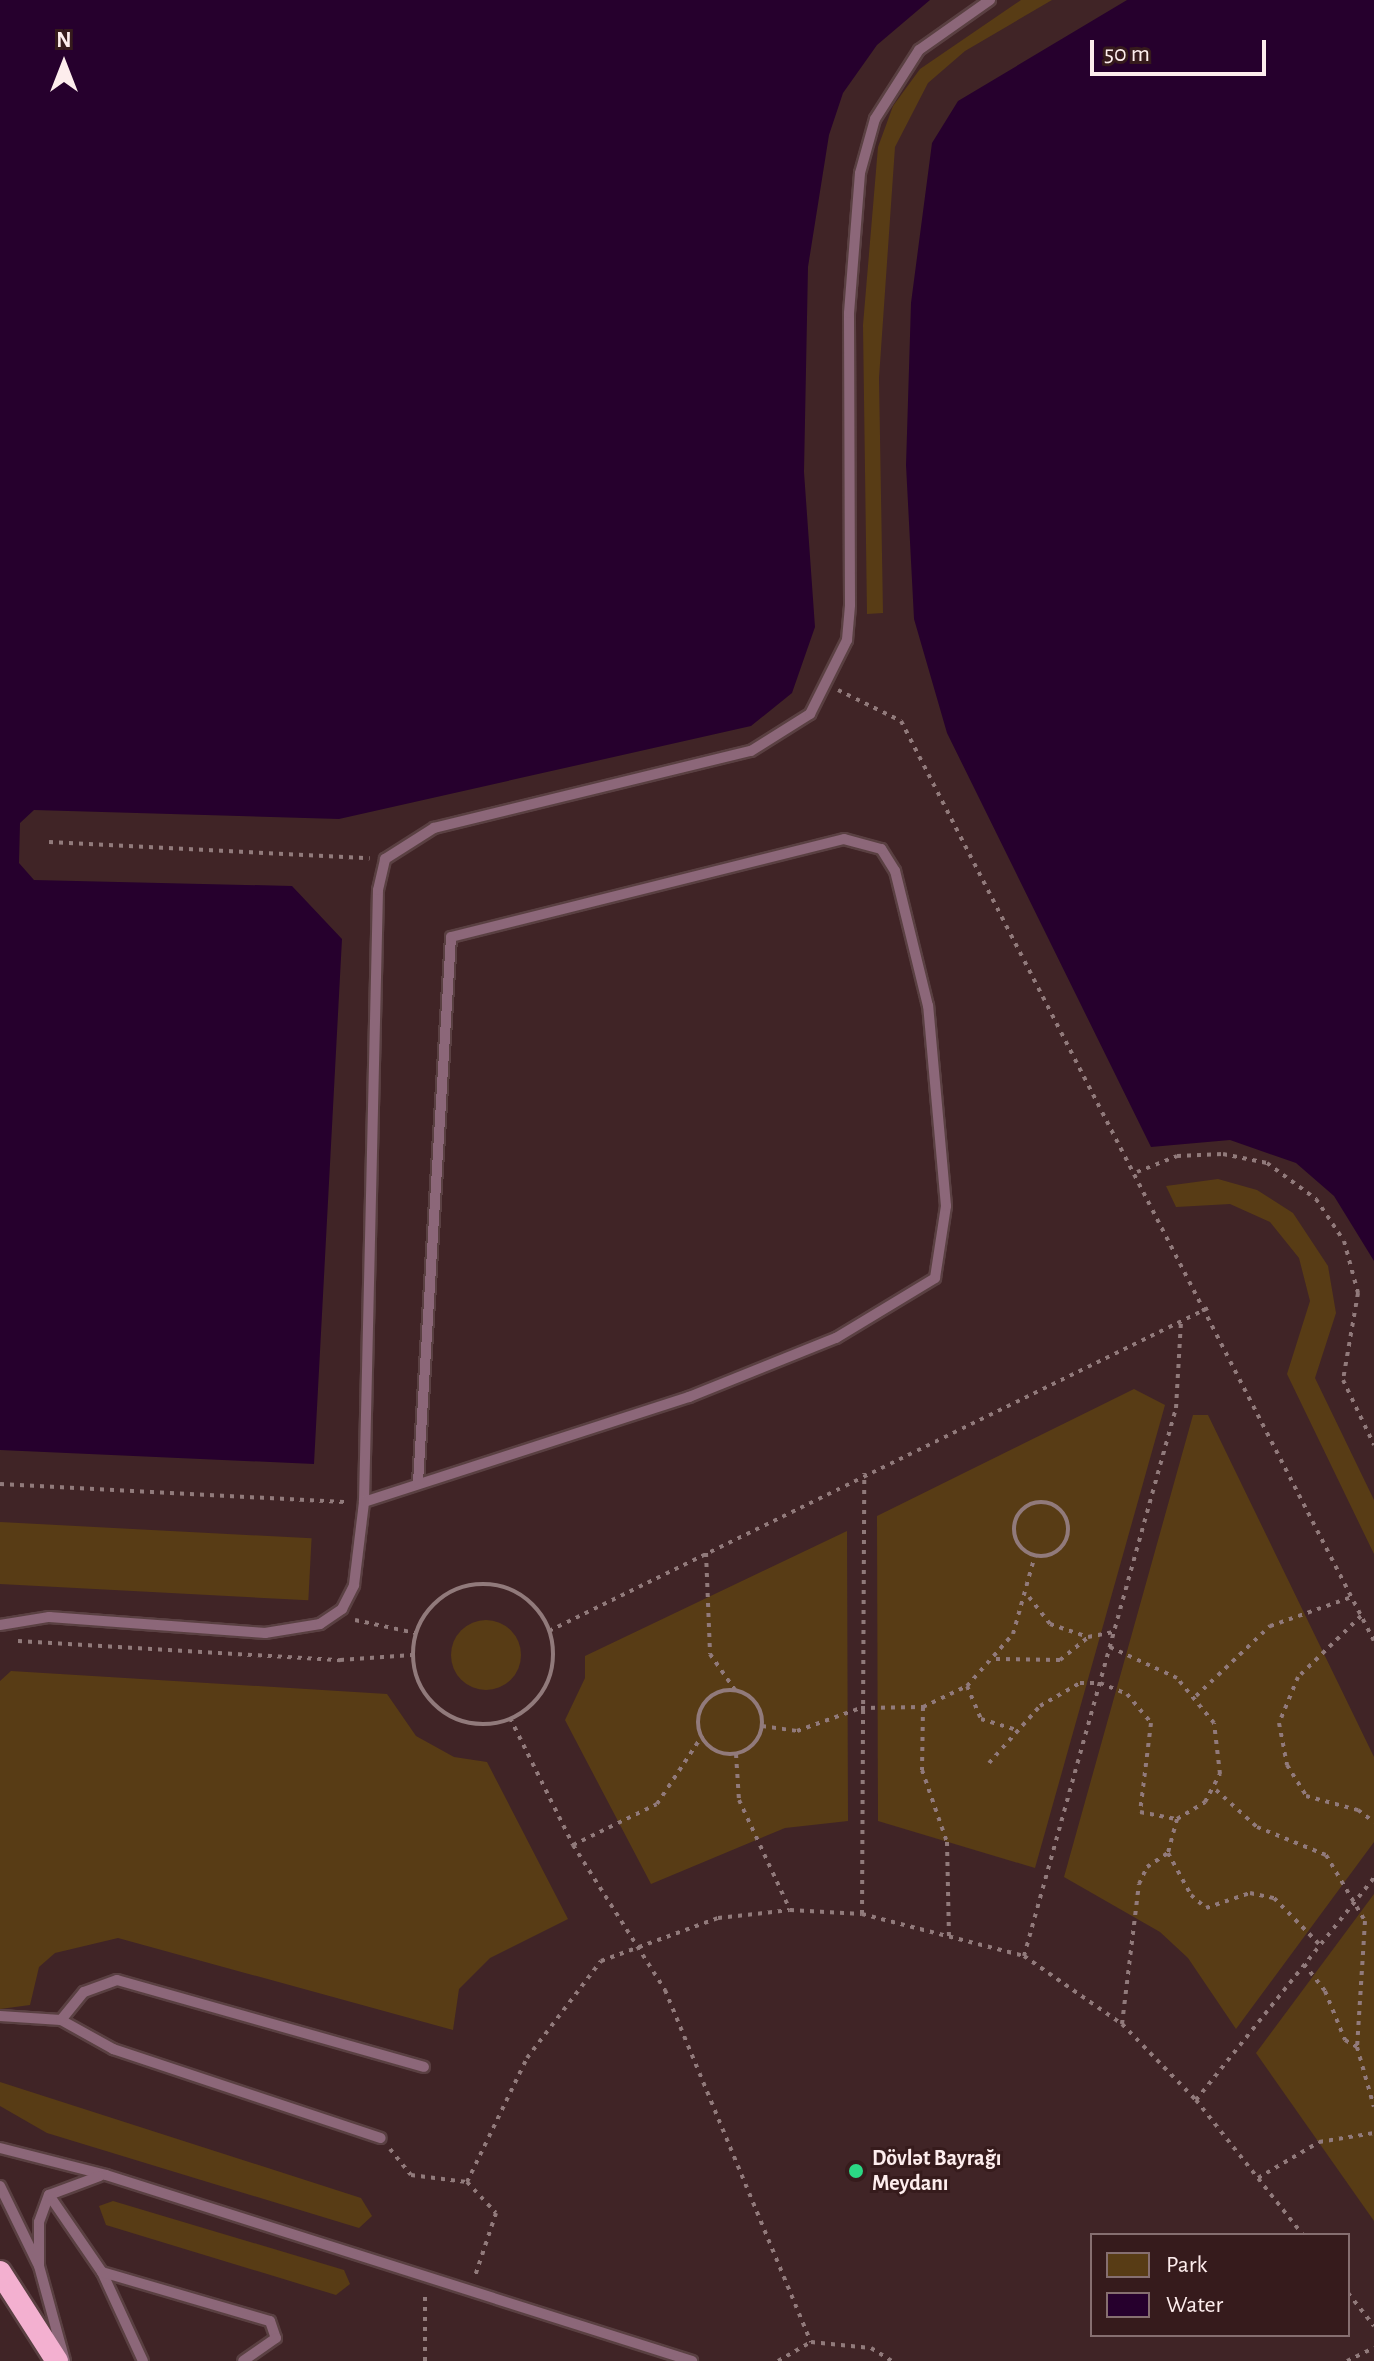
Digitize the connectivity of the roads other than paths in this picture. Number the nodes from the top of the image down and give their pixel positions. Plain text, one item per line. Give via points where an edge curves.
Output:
1 (990, 0) edge
2 (418, 1483) junction
3 (364, 1502) junction
4 (0, 1625) edge
5 (0, 2016) edge
6 (61, 2020) junction
7 (424, 2067) dead end
8 (381, 2138) road end
9 (0, 2148) edge
10 (106, 2175) junction
11 (0, 2186) edge
12 (49, 2195) junction
13 (39, 2266) junction
14 (0, 2272) edge
15 (102, 2272) junction
16 (57, 2361) edge
17 (65, 2361) edge
18 (143, 2361) edge
19 (243, 2361) edge
20 (692, 2361) edge

1 - 3 lane via 919,50 875,119 860,173 849,313 850,605 829,685 810,714 751,751 434,828 385,859 378,890
2 - 2 lane via 451,937 844,839 881,849 895,871 928,1006 946,1206 935,1278 836,1338 704,1391
2 - 3 lane
3 - 4 lane via 354,1585 342,1609 320,1624 280,1633 49,1617
5 - 6 lane
6 - 7 lane via 77,1997 117,1980
6 - 8 lane via 113,2049
9 - 10 lane
10 - 12 lane via 66,2183
10 - 20 lane
11 - 13 lane
12 - 13 lane via 39,2222
12 - 15 lane
13 - 17 lane
14 - 16 highway
15 - 18 lane
15 - 19 lane via 270,2321 276,2338

